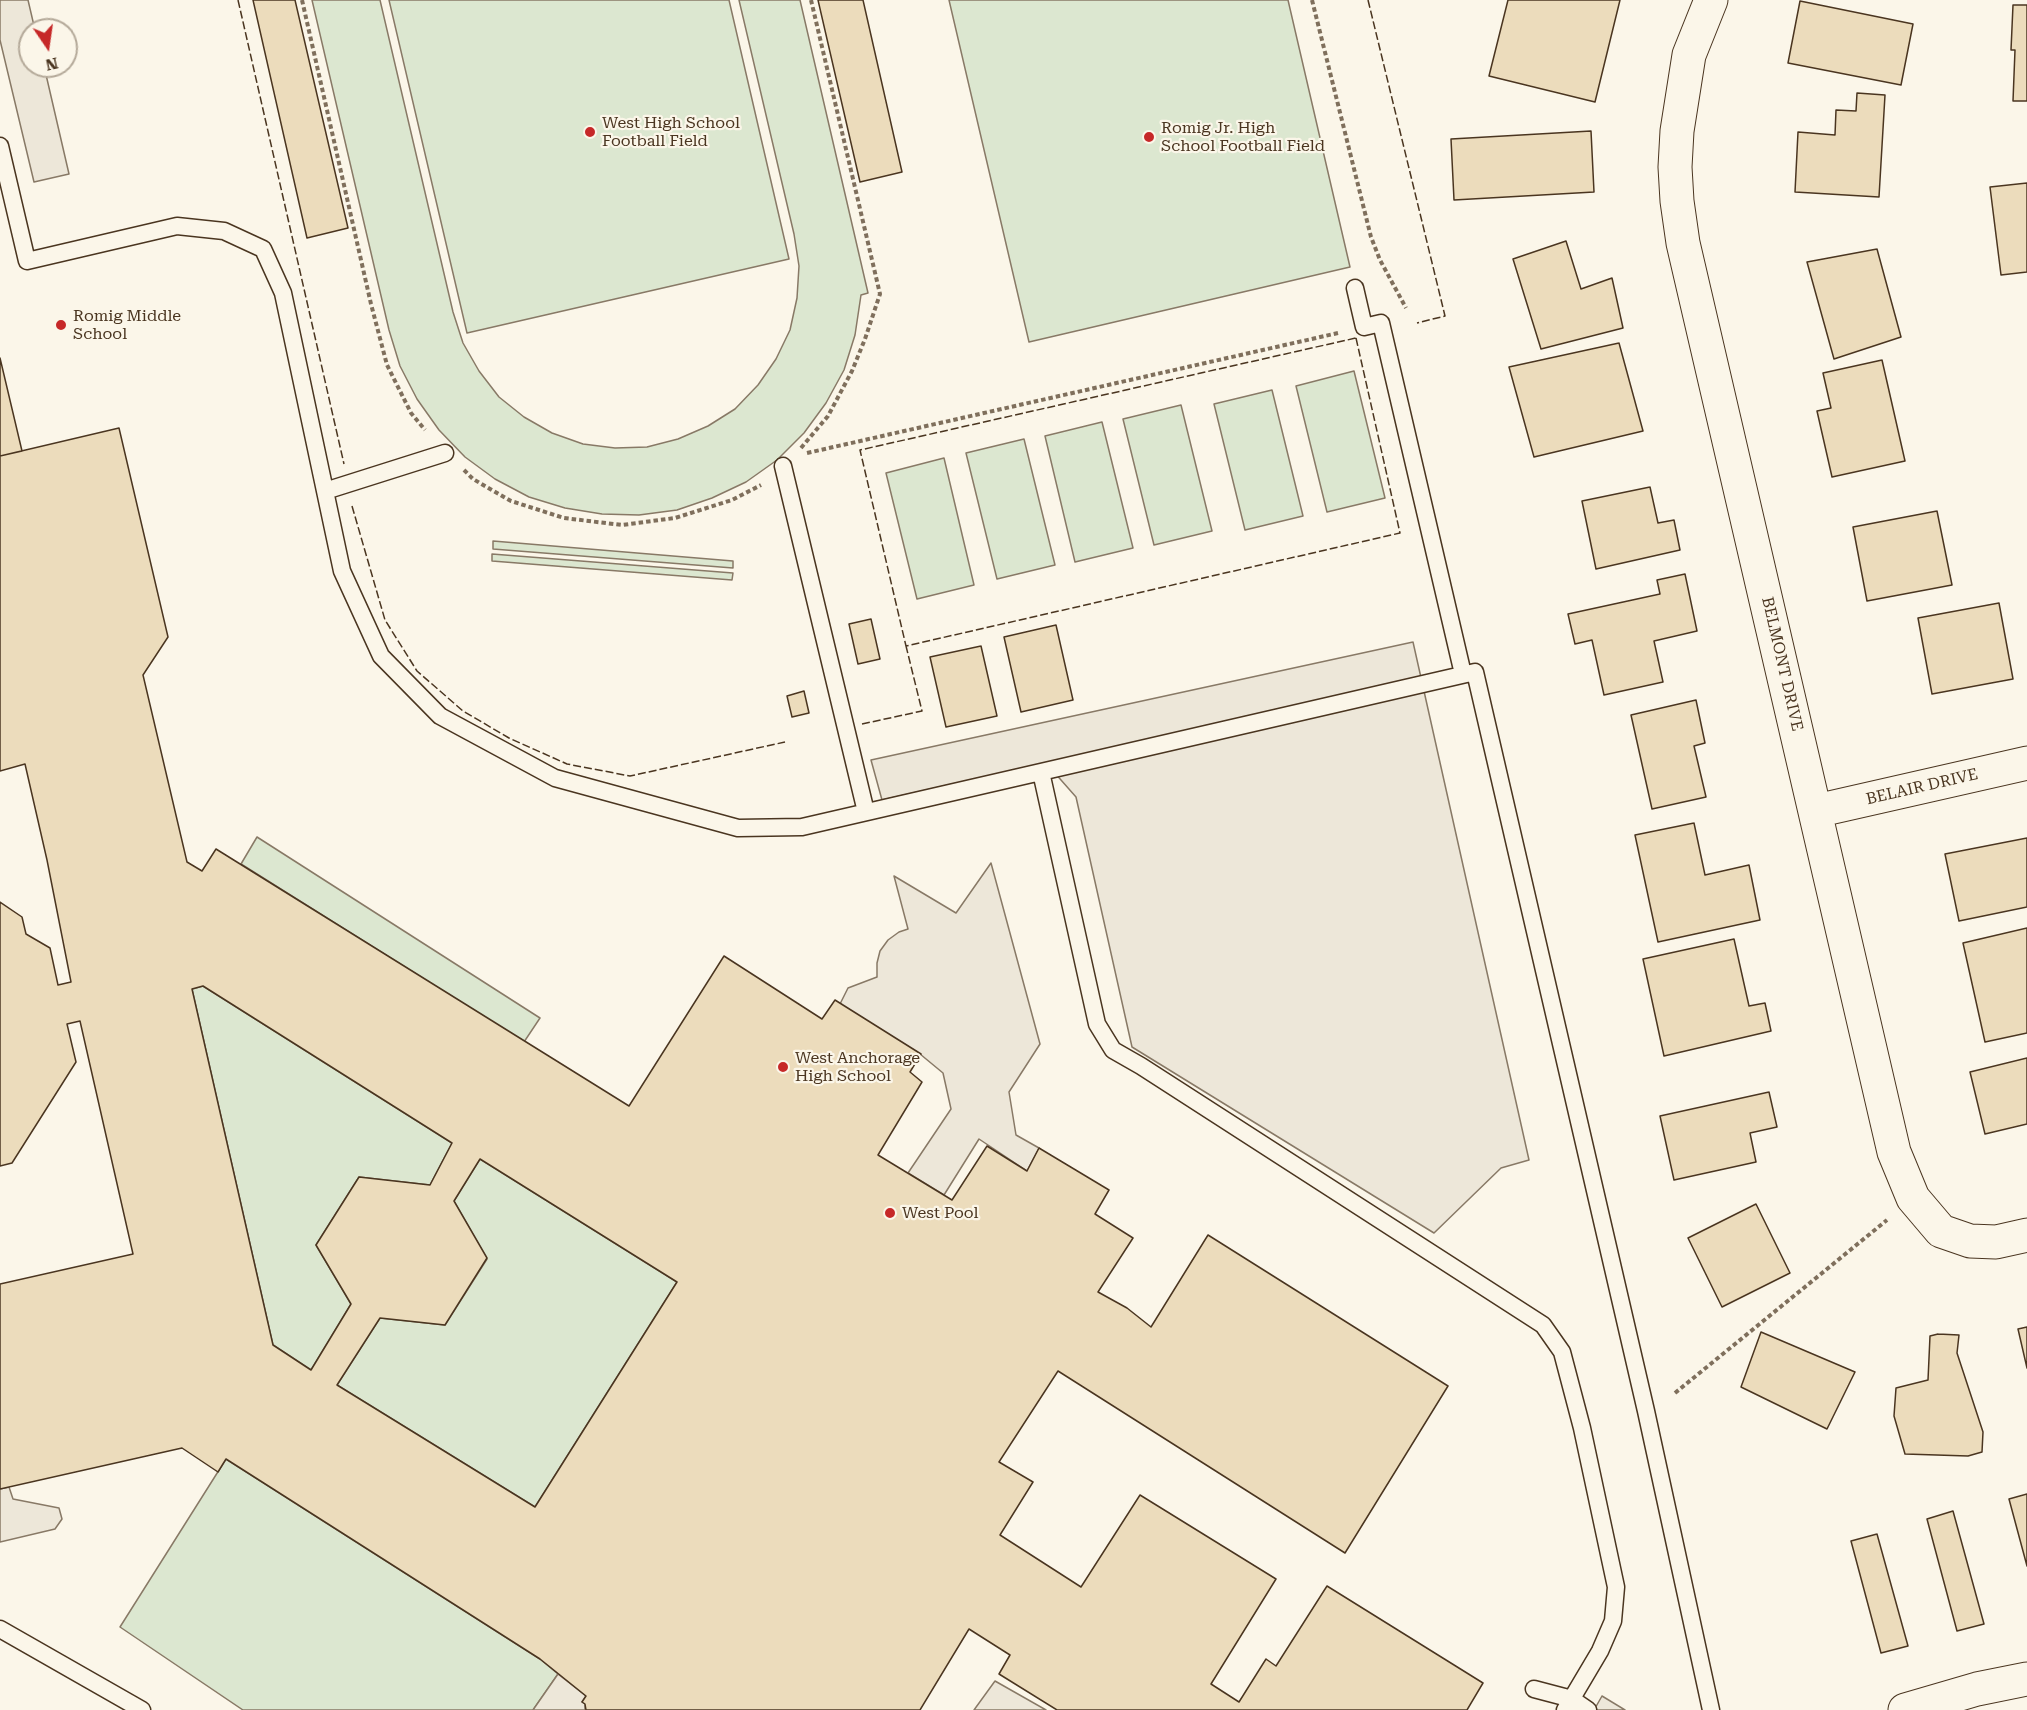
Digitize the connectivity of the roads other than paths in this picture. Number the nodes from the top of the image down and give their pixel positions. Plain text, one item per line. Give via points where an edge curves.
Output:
1 (1711, 0) edge
2 (0, 146) edge
3 (1355, 288) dead end
4 (445, 453) road end
5 (789, 461) road end
6 (325, 491) junction
7 (1463, 674) junction
8 (2027, 763) edge
9 (1041, 772) junction
10 (1816, 811) junction
11 (866, 812) junction
12 (2027, 1235) edge
13 (0, 1629) edge
14 (2027, 1679) edge
15 (1534, 1689) dead end
16 (1569, 1704) edge
17 (142, 1710) edge
18 (1588, 1710) edge
19 (1711, 1710) edge
20 (1905, 1710) edge

1 - 10 street, BELMONT DRIVE via 1689,55 1681,96 1675,167 1677,201 1683,243
2 - 6 lane via 27,261 177,226 224,231 263,249 283,293
3 - 7 lane via 1364,327 1381,323
4 - 6 lane
5 - 11 lane
6 - 11 lane via 342,571 381,656 440,716 555,778 738,828 802,827
7 - 9 lane
7 - 19 lane via 1475,672 1645,1405
8 - 10 street, BELAIR DRIVE
9 - 11 lane
9 - 16 lane via 1097,1024 1113,1050 1543,1325 1562,1352 1616,1587 1613,1621
10 - 12 street, BELMONT DRIVE via 1894,1152 1913,1198 1941,1231 1970,1241 1996,1242
13 - 17 lane
14 - 20 street
15 - 16 lane
16 - 18 lane

